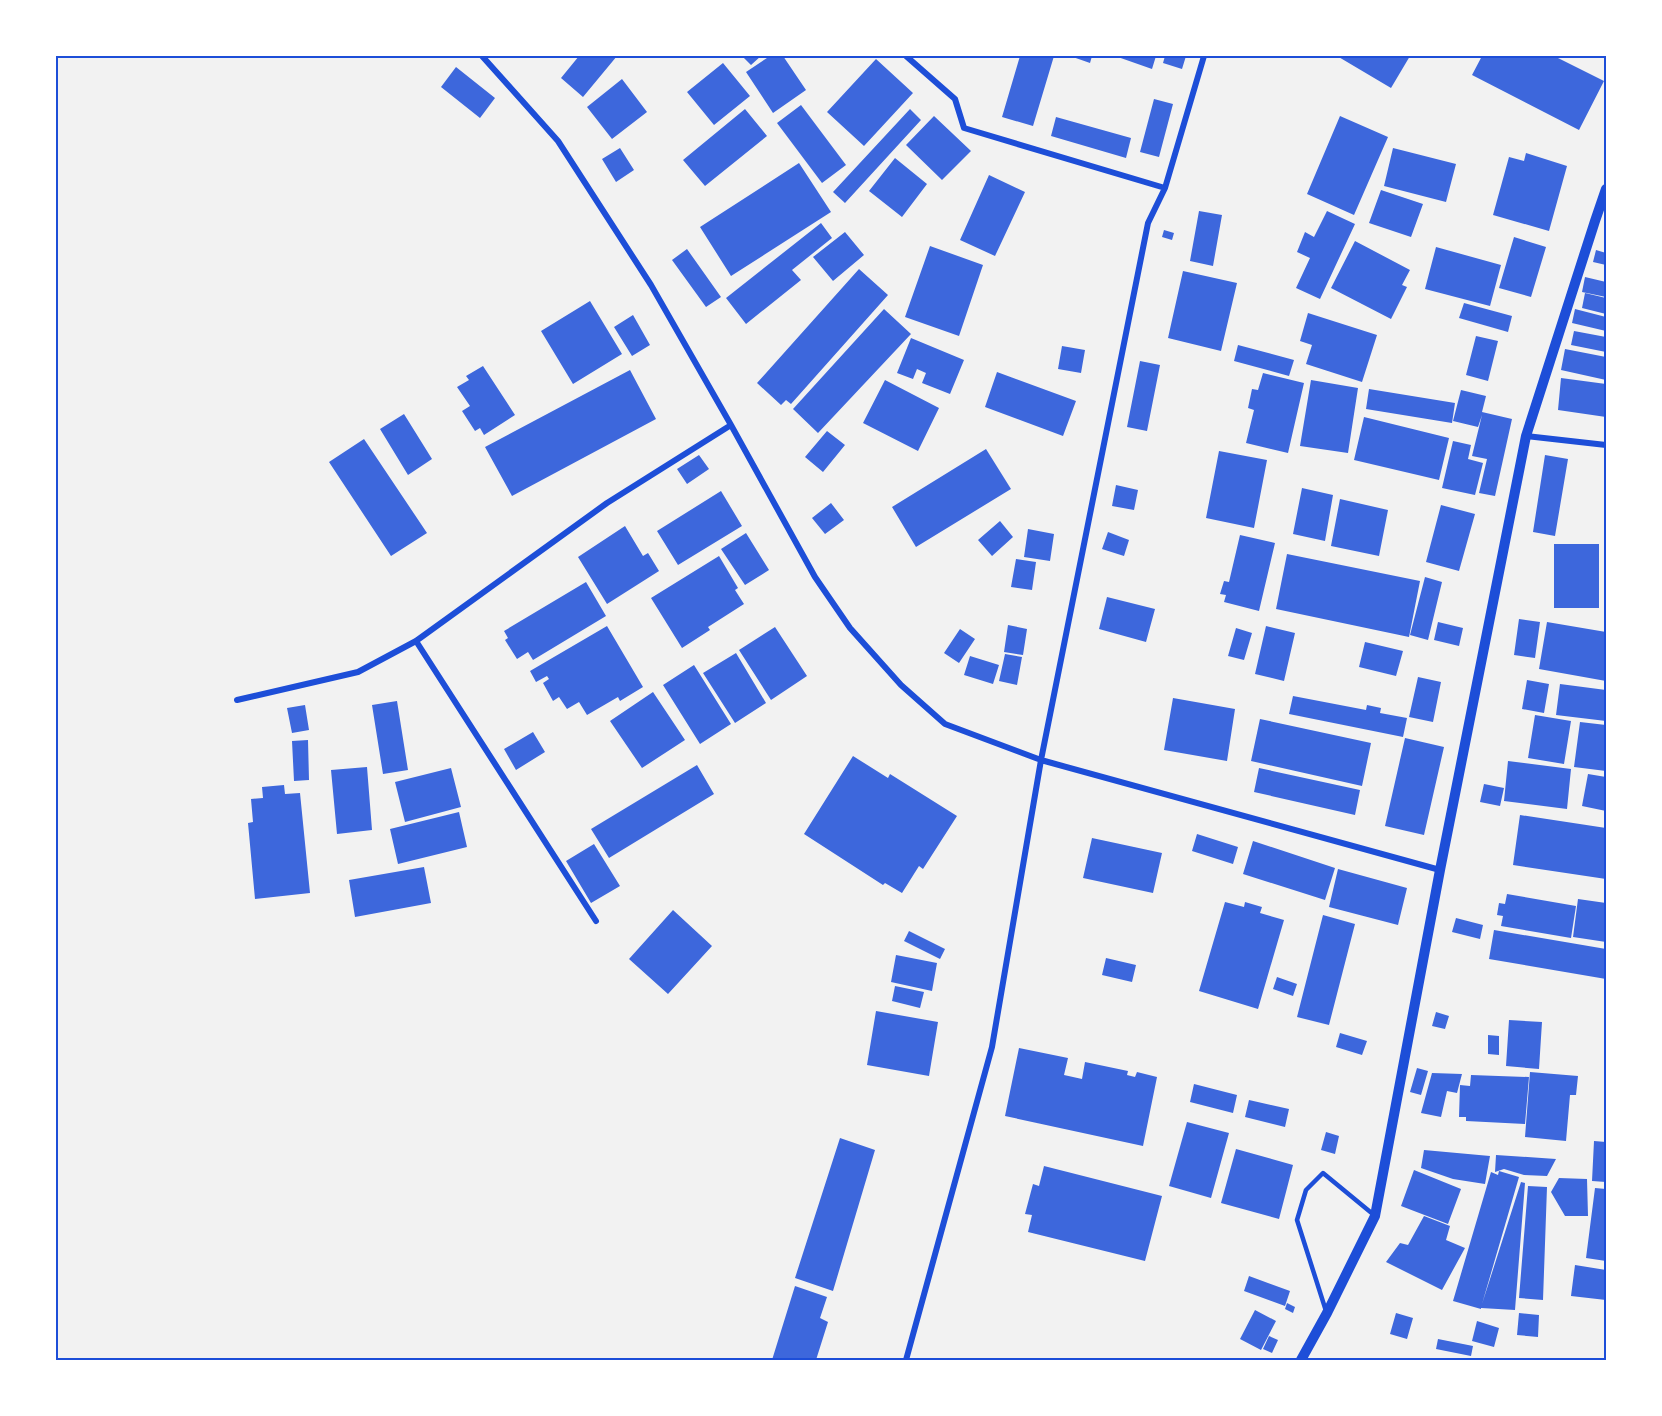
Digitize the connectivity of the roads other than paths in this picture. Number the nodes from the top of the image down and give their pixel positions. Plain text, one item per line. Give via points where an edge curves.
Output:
1 (482, 56) edge
2 (906, 56) edge
3 (1204, 56) edge
4 (1165, 188) junction
5 (1606, 189) edge
6 (731, 425) junction
7 (1526, 436) junction
8 (1606, 445) edge
9 (416, 641) junction
10 (237, 700) dead end
11 (1041, 760) junction
12 (1440, 870) junction
13 (596, 921) dead end
14 (1375, 1216) junction
15 (1327, 1313) junction
16 (906, 1360) edge
17 (1301, 1360) edge

1 - 6 street via 558,141 651,285
2 - 4 street via 955,99 964,128
3 - 4 street
4 - 11 street via 1148,223
5 - 7 street
6 - 9 street via 607,503
6 - 11 street via 815,577 850,627 901,685 945,724
7 - 8 street
7 - 12 street
9 - 10 street via 358,672
9 - 13 street
11 - 12 street
11 - 16 street via 992,1047
12 - 14 street
14 - 15 street
14 - 15 lane via 1323,1173 1306,1190 1297,1220
15 - 17 street

